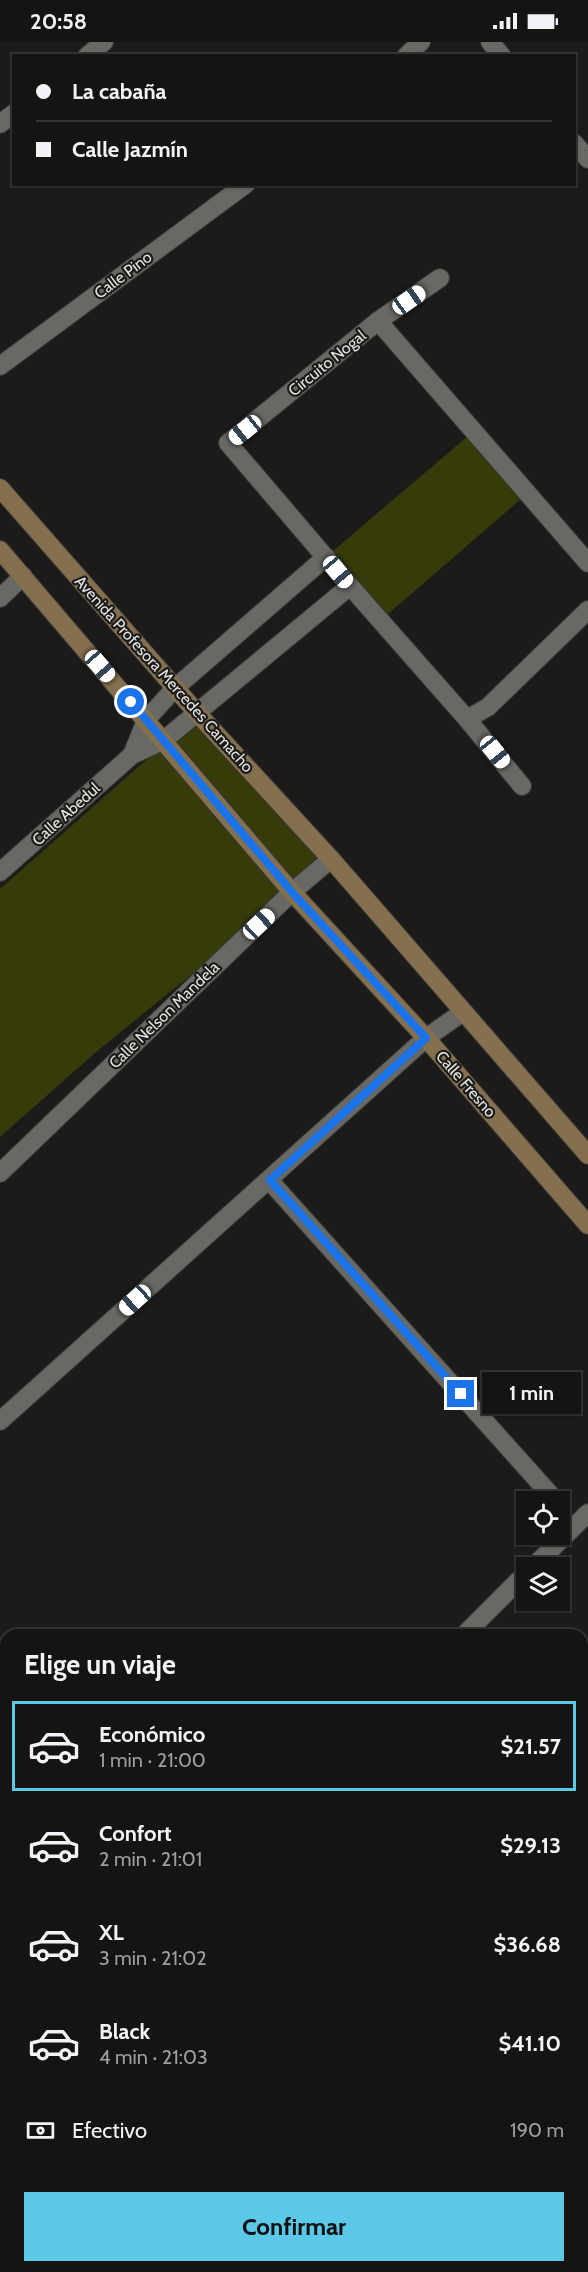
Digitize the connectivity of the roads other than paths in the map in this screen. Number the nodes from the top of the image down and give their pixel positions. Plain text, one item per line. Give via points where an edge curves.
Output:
1 (104, 42) edge
2 (422, 42) edge
3 (490, 42) edge
4 (89, 54) edge
5 (408, 54) edge
6 (500, 54) edge
7 (12, 115) edge
8 (0, 124) edge
9 (576, 145) edge
10 (588, 159) edge
11 (243, 186) edge
12 (440, 278) dead end
13 (378, 321) junction
14 (0, 366) edge
15 (0, 488) edge
16 (0, 550) edge
17 (326, 557) junction
18 (588, 563) edge
19 (23, 576) junction
20 (350, 586) junction
21 (0, 598) edge
22 (588, 610) edge
23 (175, 687) junction
24 (198, 714) junction
25 (467, 718) junction
26 (147, 720) junction
27 (164, 740) junction
28 (132, 755) junction
29 (522, 786) dead end
30 (331, 859) junction
31 (0, 872) edge
32 (292, 892) junction
33 (463, 1012) junction
34 (426, 1038) junction
35 (588, 1155) edge
36 (0, 1173) edge
37 (270, 1180) junction
38 (588, 1225) edge
39 (0, 1421) edge
40 (547, 1491) edge
41 (582, 1518) edge
42 (543, 1557) edge
43 (516, 1583) edge
44 (470, 1629) edge

1 - 4 street
2 - 5 street
3 - 6 street
7 - 8 street
9 - 10 street
11 - 14 street, Calle Pino
12 - 13 street
13 - 17 street, Circuito Nogal via 228,443
13 - 18 street, Circuito Nogal
15 - 23 street, Avenida Profesora Mercedes Camacho
16 - 19 street
17 - 20 street, Circuito Nogal
17 - 23 street
19 - 21 street
19 - 26 street
20 - 24 street
20 - 25 street, Circuito Nogal
22 - 25 street via 488,707
23 - 24 street, Avenida Profesora Mercedes Camacho
23 - 26 street
24 - 27 street
24 - 30 street, Avenida Profesora Mercedes Camacho
25 - 29 street, Circuito Nogal
26 - 27 street
26 - 28 street, Calle Abedul
27 - 28 street, Calle Abedul
27 - 32 street
28 - 31 street, Calle Abedul
30 - 32 street, Calle Nelson Mandela
30 - 33 street
32 - 34 street, Calle Fresno
32 - 36 street, Calle Nelson Mandela
33 - 34 street
33 - 35 street
34 - 37 street
34 - 38 street, Calle Fresno
37 - 39 street
37 - 40 street
41 - 42 street
43 - 44 street

